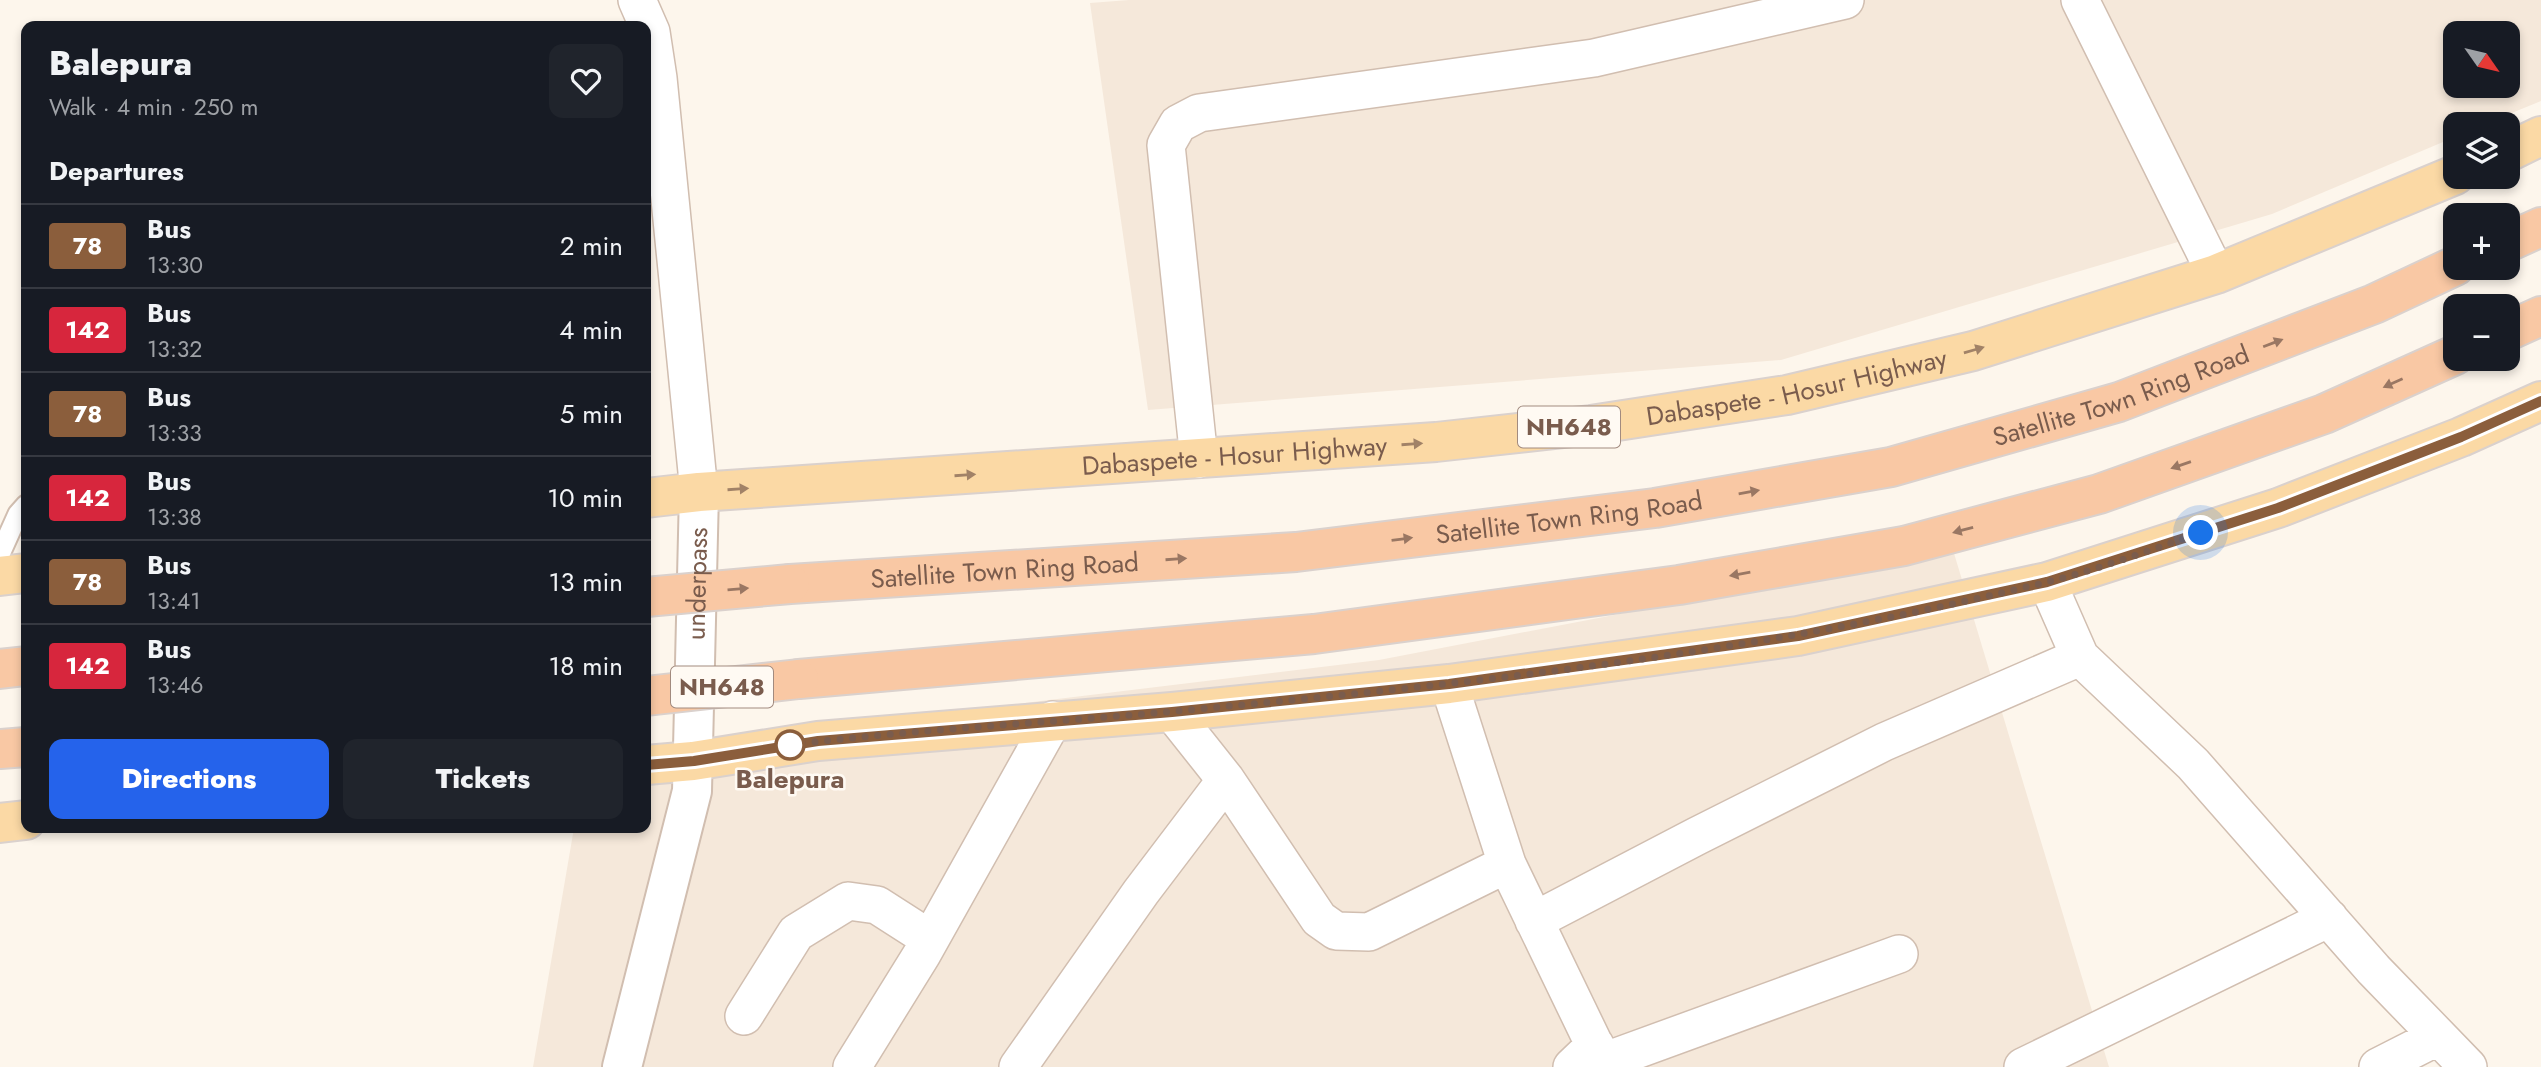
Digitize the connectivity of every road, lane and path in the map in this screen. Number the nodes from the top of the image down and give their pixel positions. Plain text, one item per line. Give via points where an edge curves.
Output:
1 (637, 0) edge
2 (1845, 0) edge
3 (2080, 0) edge
4 (646, 21) edge
5 (651, 32) edge
6 (2541, 136) edge
7 (2520, 146) edge
8 (2443, 180) edge
9 (2541, 227) edge
10 (2520, 237) edge
11 (2443, 272) edge
12 (2216, 274) junction
13 (2541, 316) edge
14 (2520, 326) edge
15 (2443, 360) edge
16 (2541, 401) edge
17 (1199, 459) junction
18 (699, 492) junction
19 (651, 497) edge
20 (21, 511) edge
21 (0, 554) edge
22 (21, 574) edge
23 (0, 576) edge
24 (2047, 582) junction
25 (651, 597) edge
26 (2080, 657) junction
27 (21, 667) edge
28 (0, 669) edge
29 (1449, 684) junction
30 (651, 694) edge
31 (1172, 712) junction
32 (1053, 720) junction
33 (21, 747) edge
34 (0, 749) edge
35 (694, 761) junction
36 (651, 765) edge
37 (1226, 780) junction
38 (21, 821) edge
39 (0, 824) edge
40 (1507, 864) junction
41 (2329, 918) junction
42 (1534, 921) junction
43 (930, 939) junction
44 (1899, 954) dead end
45 (744, 1016) dead end
46 (2437, 1037) junction
47 (1594, 1060) edge
48 (622, 1067) edge
49 (852, 1067) edge
50 (1018, 1067) edge
51 (2023, 1067) edge
52 (2378, 1067) edge
53 (2468, 1067) edge

1 - 4 street
2 - 17 street via 1594,58 1199,113 1178,124 1166,145
3 - 12 street
5 - 18 street
6 - 7 main road
8 - 12 main road, Dabaspete - Hosur Highway / NH648
9 - 10 highway
25 -> 11 highway, Satellite Town Ring Road, bridge via 1296,552 1655,508 1891,467 2119,402 2374,304
17 -> 12 main road, Dabaspete - Hosur Highway / NH648 via 1449,441 1787,395 1973,351
13 - 14 highway
15 -> 30 highway, NH648, bridge via 2325,414 2099,494 1904,546 1679,584 1314,634
16 - 24 main road via 2278,508
18 -> 17 main road, Dabaspete - Hosur Highway / NH648
18 - 19 main road, Dabaspete - Hosur Highway / NH648
18 - 35 street, underpass
20 - 21 lane
22 - 23 main road
24 - 26 street
24 - 29 main road via 1798,636
26 - 41 street via 2193,764
26 - 42 street via 1884,742
27 - 28 highway
29 - 31 main road
29 - 40 street
31 - 32 main road
31 - 37 street
32 - 35 main road via 818,741
32 - 43 street
33 - 34 highway
35 - 36 main road
35 - 48 street, underpass via 692,791
37 - 40 street via 1319,919 1336,931 1370,932
37 - 50 street
38 - 39 main road
40 - 42 street
41 - 46 street
41 - 51 street
42 - 47 street
43 - 45 street via 877,905 848,901 796,933
43 - 49 street
44 - 47 street
46 - 52 street
46 - 53 street

